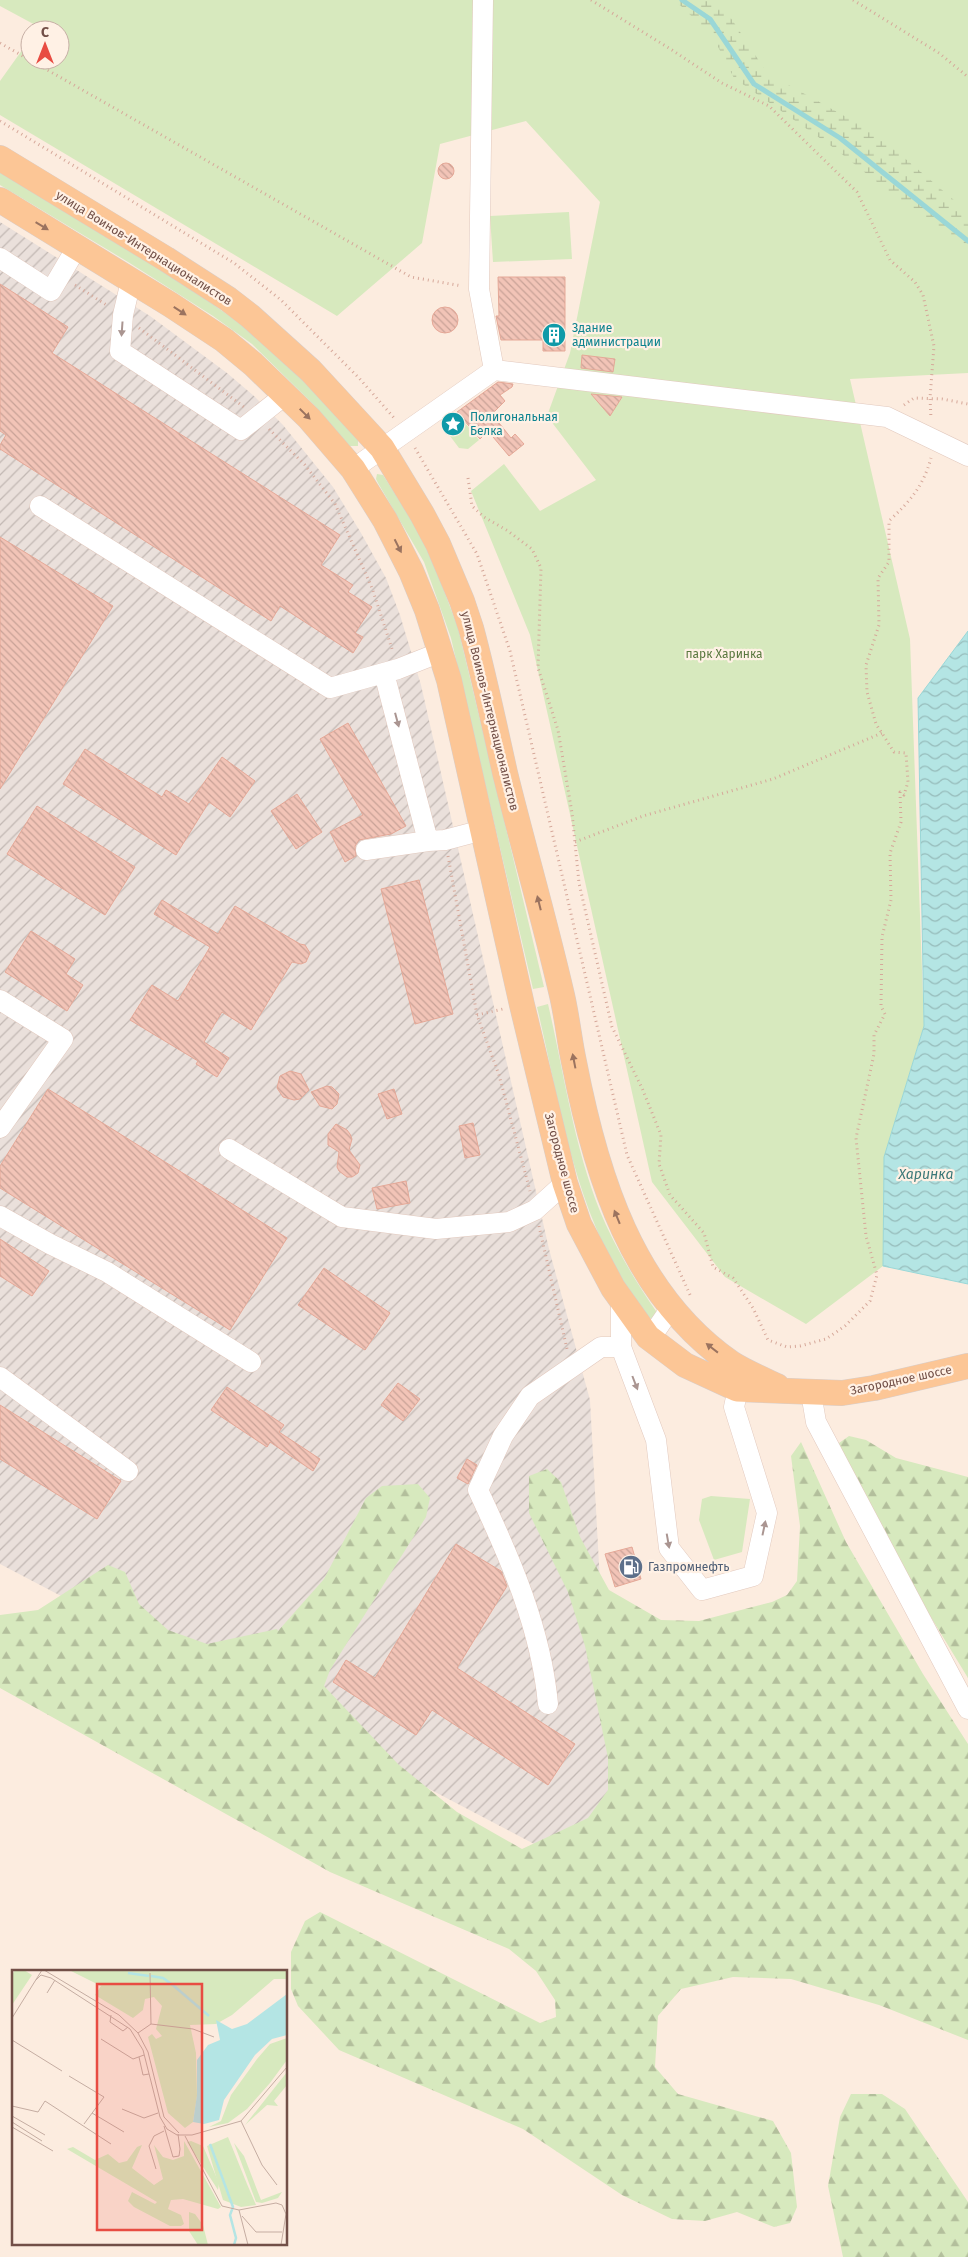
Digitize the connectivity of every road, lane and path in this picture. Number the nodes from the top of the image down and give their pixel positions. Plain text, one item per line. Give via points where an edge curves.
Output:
1 (483, 0) edge
2 (591, 0) edge
3 (854, 0) edge
4 (0, 43) edge
5 (968, 77) edge
6 (0, 158) edge
7 (0, 200) edge
8 (77, 247) junction
9 (0, 258) edge
10 (131, 281) junction
11 (479, 288) junction
12 (494, 370) junction
13 (286, 395) junction
14 (930, 398) junction
15 (968, 404) edge
16 (881, 416) junction
17 (932, 439) junction
18 (382, 448) junction
19 (968, 456) edge
20 (353, 469) junction
21 (468, 478) dead end
22 (40, 506) dead end
23 (441, 652) junction
24 (384, 673) junction
25 (882, 733) junction
26 (483, 830) junction
27 (428, 841) junction
28 (575, 842) junction
29 (366, 850) dead end
30 (0, 1000) edge
31 (0, 1128) edge
32 (228, 1149) dead end
33 (565, 1183) junction
34 (535, 1210) junction
35 (0, 1216) edge
36 (621, 1302) junction
37 (671, 1308) junction
38 (648, 1337) junction
39 (622, 1348) junction
40 (251, 1362) dead end
41 (968, 1366) edge
42 (572, 1367) junction
43 (0, 1376) edge
44 (740, 1379) junction
45 (811, 1393) junction
46 (128, 1470) dead end
47 (548, 1704) dead end
48 (968, 1710) edge

1 - 11 street
2 - 14 path via 722,84 769,106 856,192 890,260 923,295 934,346
3 - 5 path via 939,53
4 - 11 path via 411,277
6 - 18 main road, улица Воинов-Интернационалистов via 166,259 250,316 311,370
7 -> 8 main road
8 - 9 street via 51,291
8 - 10 main road
10 -> 13 main road via 224,340
10 -> 13 street via 120,351 241,430
11 - 12 street
12 - 16 street
12 - 18 street
13 -> 20 main road
14 - 15 path
14 - 16 path via 914,398
14 - 17 path
16 - 17 street
17 - 19 street
17 - 25 path via 931,458 924,481 911,500 889,521 889,562 878,578 879,625 866,666 867,692 876,724
18 - 20 street
37 -> 18 main road, улица Воинов-Интернационалистов via 649,1278 618,1221 603,1179 574,1063 562,994 480,658 462,601 422,514
20 -> 23 main road via 411,570
21 - 28 path via 472,506 532,549 541,568 538,668 558,730
22 - 24 street via 330,688
23 - 24 street
23 - 26 main road
24 -> 27 street
25 - 28 path via 773,779 643,816
25 - 28 path via 894,752 906,753 908,782 904,795 900,792 901,822 890,853 891,900 882,936 881,1006 885,1014 874,1035 874,1054 856,1138 866,1236 877,1275 870,1301 846,1326 826,1339 787,1347 768,1340 734,1278 713,1267 704,1233 670,1195 659,1164 661,1135 612,1027 579,884
26 - 27 street
26 - 33 main road, Загородное шоссе
27 - 29 street
30 - 31 street via 64,1039
32 - 34 street via 342,1217 436,1229 510,1222
33 - 34 street
33 - 36 main road, Загородное шоссе via 580,1224
34 - 42 path
35 - 40 street via 107,1272
36 - 38 main road, Загородное шоссе
36 - 39 street
37 - 38 street
44 -> 37 main road, улица Воинов-Интернационалистов via 733,1364
38 - 44 main road, Загородное шоссе via 685,1365
39 - 42 street via 601,1347
39 -> 44 street via 656,1440 669,1548 702,1590 753,1576 767,1513 734,1407
41 - 45 main road, Загородное шоссе via 874,1388
42 - 47 street via 530,1396 503,1436 478,1490 510,1557 527,1604
43 - 46 street
44 - 45 main road, Загородное шоссе
45 - 48 street via 816,1422

